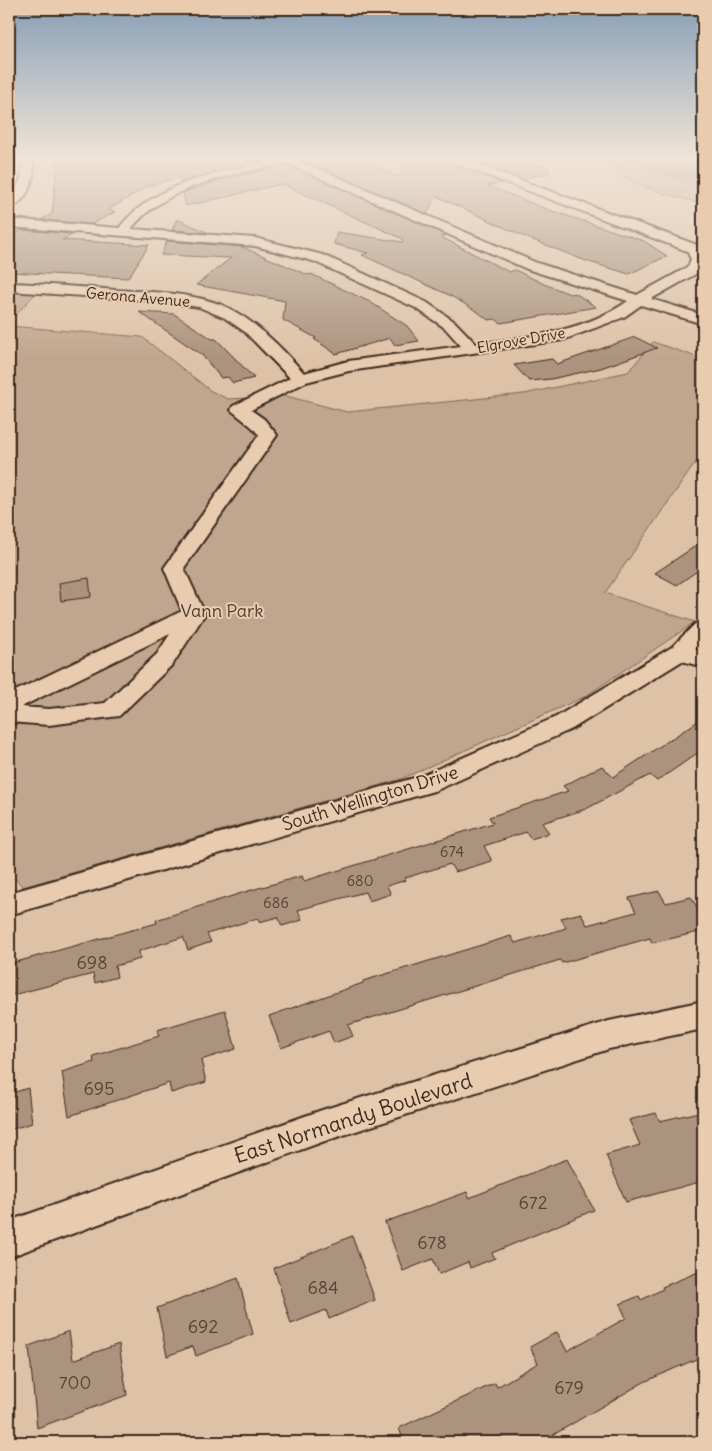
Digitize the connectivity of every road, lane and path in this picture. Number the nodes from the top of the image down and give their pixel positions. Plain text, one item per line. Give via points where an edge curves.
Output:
1 (33, 225) edge
2 (128, 225) edge
3 (439, 225) edge
4 (630, 225) edge
5 (123, 231) junction
6 (9, 286) edge
7 (640, 299) junction
8 (703, 320) edge
9 (472, 349) junction
10 (300, 379) junction
11 (194, 614) junction
12 (703, 629) edge
13 (692, 656) edge
14 (9, 703) edge
15 (9, 714) edge
16 (9, 904) edge
17 (703, 1015) edge
18 (9, 1239) edge

1 - 5 street
2 - 5 street
3 - 7 street via 532,266
4 - 7 street, Elgrove Drive via 692,248 698,259 694,269
5 - 9 street via 255,242 318,258 421,305 450,325
6 - 10 street, Gerona Avenue via 163,297 200,303 229,315 260,336
7 - 8 street
7 - 9 street, Elgrove Drive via 619,314 558,337
9 - 10 street, Elgrove Drive via 348,366
10 - 11 street, Elgrove Drive via 239,410 258,423 268,435 174,568
11 - 14 street
11 - 15 street via 165,659 111,710 48,717
12 - 13 street, South Wellington Drive
13 - 16 street, South Wellington Drive via 564,723 428,783
17 - 18 street, East Normandy Boulevard via 609,1035 322,1126

